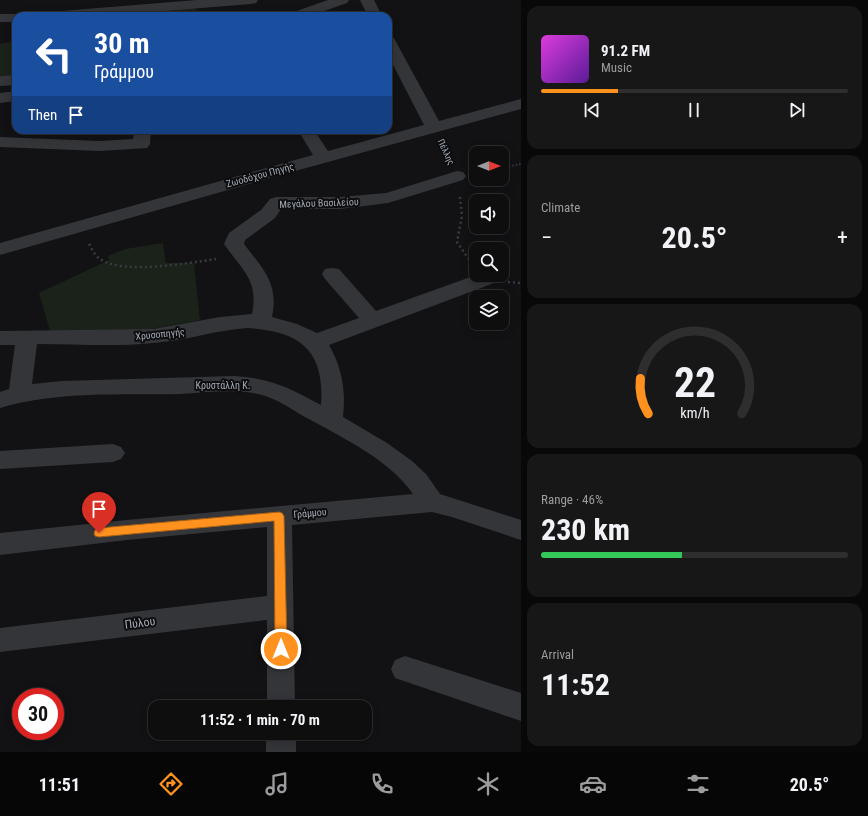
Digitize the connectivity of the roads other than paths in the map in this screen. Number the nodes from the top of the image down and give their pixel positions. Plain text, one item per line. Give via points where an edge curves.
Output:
1 (250, 0) edge
2 (342, 0) edge
3 (367, 0) edge
4 (49, 12) edge
5 (308, 12) edge
6 (374, 12) edge
7 (0, 18) edge
8 (12, 18) edge
9 (392, 48) edge
10 (12, 80) edge
11 (0, 81) edge
12 (12, 96) edge
13 (0, 98) edge
14 (521, 104) edge
15 (434, 128) junction
16 (142, 134) edge
17 (308, 134) edge
18 (0, 142) edge
19 (323, 158) junction
20 (271, 172) junction
21 (457, 176) road end
22 (276, 203) junction
23 (0, 249) edge
24 (332, 274) dead end
25 (476, 282) edge
26 (373, 321) junction
27 (261, 322) junction
28 (27, 337) junction
29 (0, 338) edge
30 (316, 342) junction
31 (10, 397) edge
32 (330, 420) junction
33 (113, 452) dead end
34 (0, 460) edge
35 (432, 502) junction
36 (279, 516) junction
37 (521, 530) edge
38 (0, 544) edge
39 (281, 606) junction
40 (0, 640) edge
41 (405, 669) dead end
42 (281, 700) edge
43 (521, 707) edge
44 (281, 740) edge
45 (281, 752) edge

1 - 4 street
2 - 5 street
3 - 6 street
7 - 8 street
9 - 15 street, Πέλλης
10 - 11 street
12 - 13 street
14 - 15 street, Ζωοδόχου Πηγής
15 - 19 street, Ζωοδόχου Πηγής
16 - 18 street via 140,144
17 - 19 street
19 - 20 street, Ζωοδόχου Πηγής
20 - 22 street
20 - 23 street, Ζωοδόχου Πηγής
21 - 22 street, Μεγάλου Βασιλείου via 388,198 340,203
22 - 27 street, Μεγάλου Βασιλείου via 268,214 236,237 234,244 258,278 264,293
24 - 26 street
25 - 26 street
26 - 30 street
27 - 28 street, Χρυσοπηγής via 229,324 154,336
27 - 30 street, Χρυσοπηγής
28 - 29 street, Χρυσοπηγής
28 - 31 street
30 - 32 street via 325,354 328,365 332,391
31 - 32 street, Κρυστάλλη Κ. via 62,389 252,385 267,388
32 - 35 street, Κρυστάλλη Κ. via 379,449 404,468
33 - 34 street
35 - 36 street, Γράμμου
35 - 37 street, Γράμμου
36 - 38 street, Γράμμου
36 - 39 street
39 - 40 street, Πύλου
39 - 42 street
41 - 43 street
44 - 45 street

